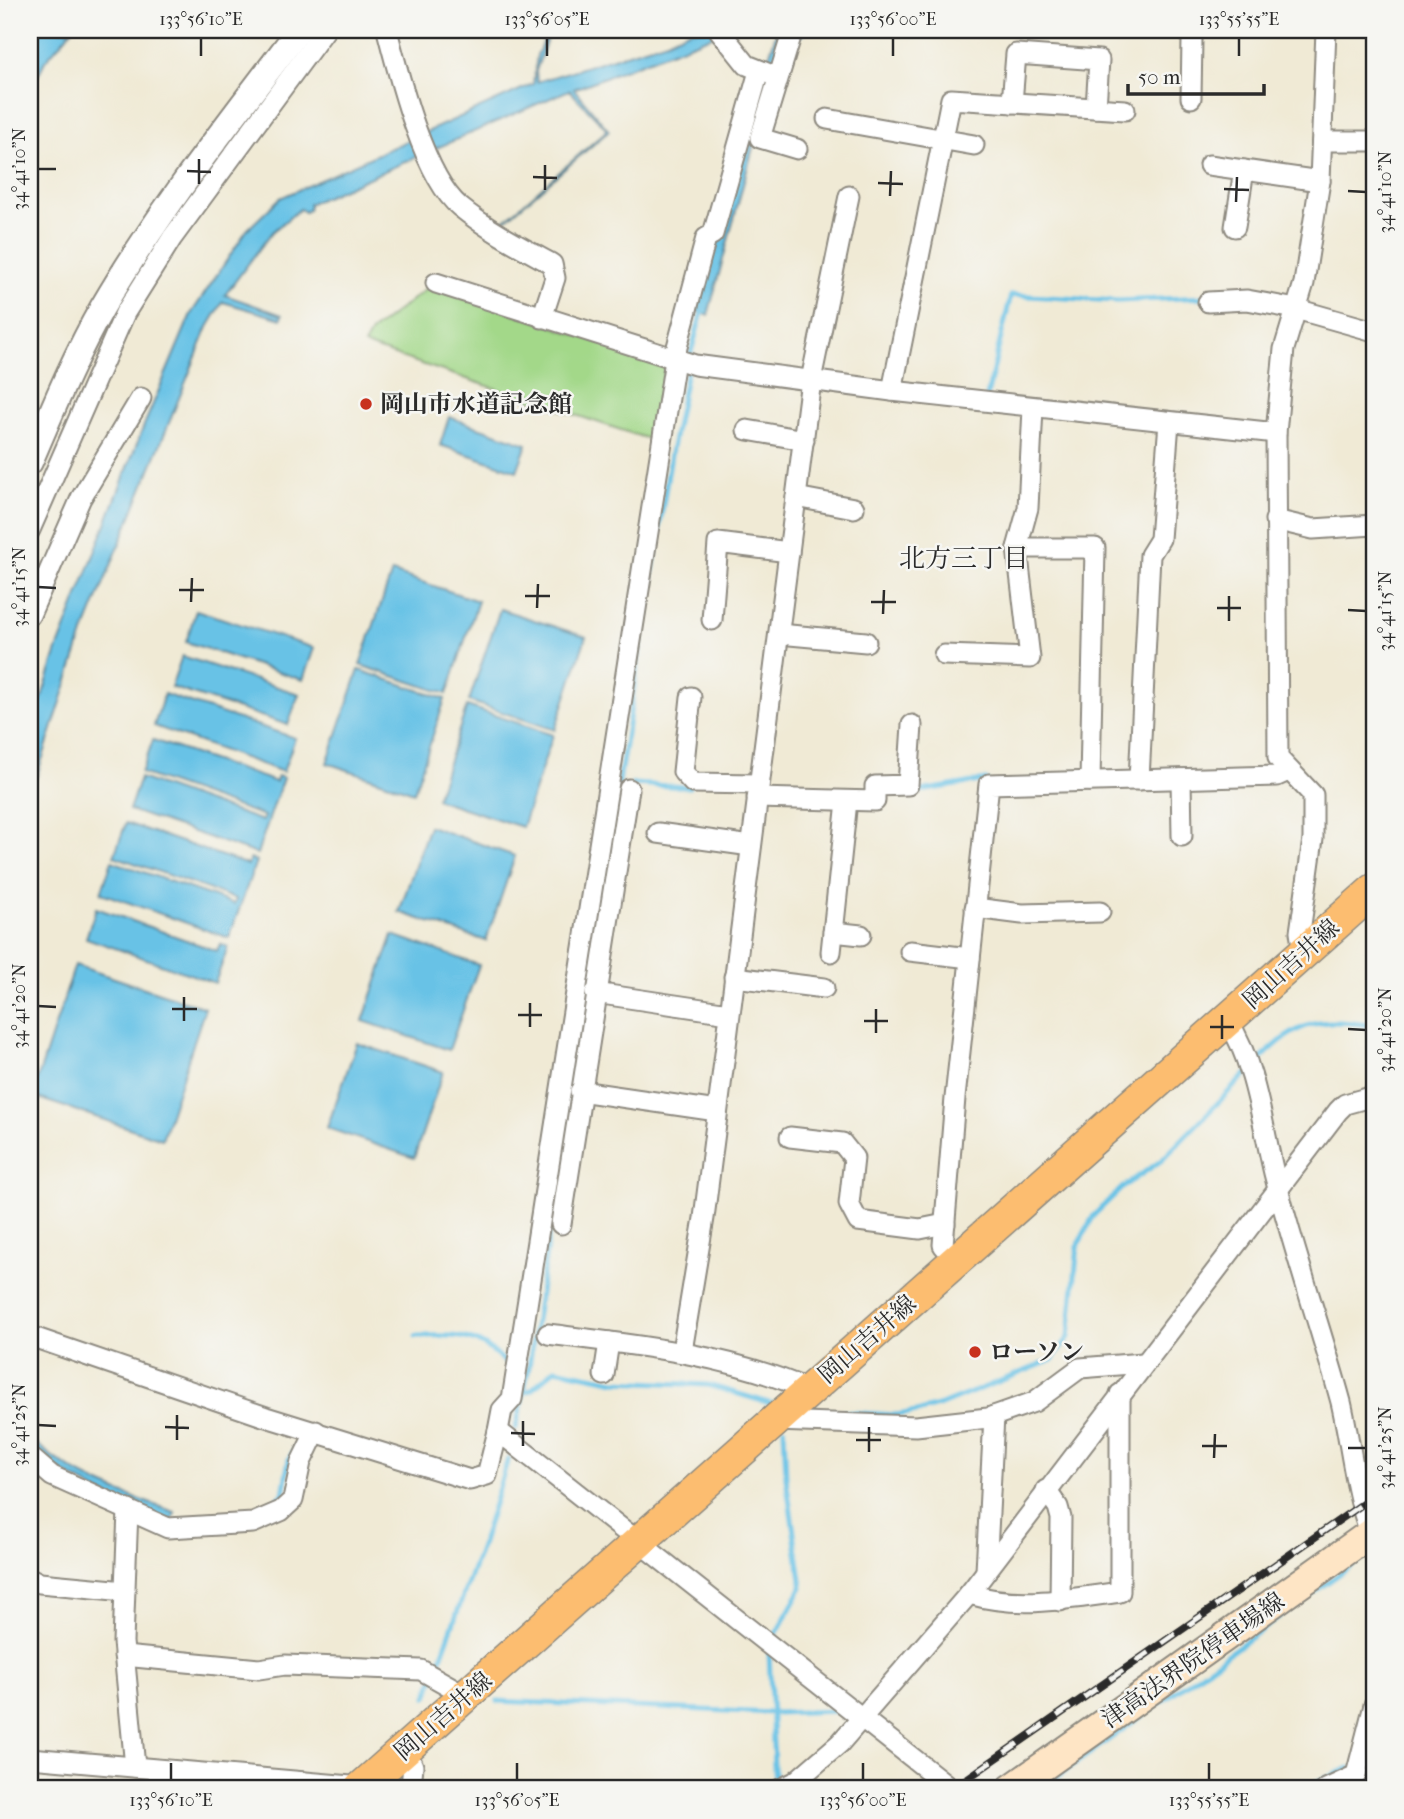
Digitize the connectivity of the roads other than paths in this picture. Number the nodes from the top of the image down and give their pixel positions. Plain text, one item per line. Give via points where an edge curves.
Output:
1 (299, 30) edge
2 (325, 30) edge
3 (387, 30) edge
4 (793, 30) edge
5 (1187, 30) edge
6 (1326, 30) edge
7 (720, 32) edge
8 (768, 74) junction
9 (1191, 98) dead end
10 (1012, 103) junction
11 (1096, 108) junction
12 (1125, 110) dead end
13 (827, 119) dead end
14 (942, 141) junction
15 (1322, 141) junction
16 (1374, 141) edge
17 (974, 145) dead end
18 (797, 149) dead end
19 (1209, 166) dead end
20 (1244, 170) junction
21 (1320, 181) junction
22 (849, 196) dead end
23 (1235, 227) dead end
24 (436, 283) dead end
25 (1208, 302) dead end
26 (1296, 309) junction
27 (542, 318) junction
28 (1374, 331) edge
29 (684, 362) junction
30 (812, 375) junction
31 (893, 386) junction
32 (141, 398) dead end
33 (1033, 408) junction
34 (1169, 422) junction
35 (747, 430) dead end
36 (1276, 433) junction
37 (804, 440) junction
38 (30, 463) edge
39 (796, 497) junction
40 (854, 508) dead end
41 (1275, 520) junction
42 (1374, 525) edge
43 (30, 530) edge
44 (1017, 548) junction
45 (789, 552) junction
46 (30, 615) edge
47 (712, 620) dead end
48 (779, 634) junction
49 (866, 642) dead end
50 (944, 654) dead end
51 (691, 698) dead end
52 (912, 725) dead end
53 (1287, 771) junction
54 (1139, 775) junction
55 (1090, 777) junction
56 (1181, 779) junction
57 (629, 789) dead end
58 (757, 791) junction
59 (847, 801) junction
60 (658, 833) dead end
61 (611, 834) junction
62 (1182, 836) dead end
63 (751, 846) junction
64 (1374, 890) edge
65 (975, 908) junction
66 (1100, 912) dead end
67 (833, 932) junction
68 (861, 935) dead end
69 (910, 951) dead end
70 (831, 952) dead end
71 (1303, 953) junction
72 (970, 958) junction
73 (734, 977) junction
74 (824, 988) dead end
75 (595, 993) junction
76 (729, 1013) junction
77 (1228, 1021) junction
78 (580, 1091) junction
79 (1374, 1096) edge
80 (717, 1111) junction
81 (790, 1138) dead end
82 (1278, 1187) junction
83 (561, 1224) dead end
84 (945, 1224) junction
85 (956, 1260) junction
86 (548, 1334) dead end
87 (30, 1336) edge
88 (609, 1342) junction
89 (682, 1351) junction
90 (1143, 1363) junction
91 (604, 1376) dead end
92 (1120, 1394) junction
93 (789, 1412) junction
94 (994, 1416) junction
95 (316, 1431) junction
96 (498, 1431) junction
97 (30, 1457) edge
98 (1046, 1490) junction
99 (128, 1510) junction
100 (1373, 1536) edge
101 (640, 1545) junction
102 (986, 1571) junction
103 (30, 1578) edge
104 (125, 1591) junction
105 (969, 1594) junction
106 (1060, 1601) junction
107 (124, 1656) junction
108 (467, 1696) junction
109 (1374, 1705) edge
110 (863, 1718) junction
111 (406, 1749) junction
112 (30, 1758) edge
113 (135, 1767) junction
114 (361, 1788) edge
115 (411, 1788) edge
116 (432, 1789) edge
117 (780, 1789) edge
118 (952, 1789) edge
119 (1012, 1789) edge
120 (1326, 1789) edge

1 - 38 street via 140,246 101,310
2 - 43 street via 172,239 125,313
3 - 27 street via 406,101 436,179 459,206 552,264 555,278
4 - 8 street
5 - 9 street via 1192,39
6 - 15 street
7 - 8 street via 747,65
8 - 18 street via 760,138
8 - 29 street via 713,234 706,239
10 - 11 street
10 - 11 street via 1016,54 1099,60
10 - 14 street via 951,99
11 - 12 street
13 - 14 street
14 - 17 street
14 - 31 street
15 - 16 street
15 - 21 street
19 - 20 street
20 - 21 street
20 - 23 street
21 - 26 street
22 - 30 street
24 - 27 street
25 - 26 street via 1247,300
26 - 28 street
26 - 36 street via 1284,349
27 - 29 street
29 - 30 street
29 - 61 street
30 - 31 street
30 - 37 street
31 - 33 street
32 - 46 street via 81,498
33 - 34 street
33 - 44 street via 1028,508
34 - 36 street
34 - 54 street via 1160,539 1150,555
35 - 37 street
36 - 41 street
37 - 39 street
39 - 40 street
39 - 45 street
41 - 42 street via 1313,529
41 - 53 street via 1278,758
44 - 50 street via 1030,658
44 - 55 street via 1095,548
45 - 47 street via 718,543
45 - 48 street
48 - 49 street
48 - 58 street
51 - 58 street via 683,772 693,783
52 - 59 street via 908,785 876,786 875,802
53 - 56 street via 1277,776
53 - 71 street via 1313,795 1313,839 1300,932
54 - 55 street
54 - 56 street
55 - 65 street via 989,784
56 - 62 street
57 - 61 street
58 - 59 street
58 - 63 street
59 - 67 street
60 - 63 street
61 - 75 street
61 - 96 street via 512,1399 502,1410
63 - 73 street
64 - 71 main road, 岡山吉井線
65 - 66 street via 1022,914
65 - 72 street
67 - 68 street
67 - 70 street
69 - 72 street
71 - 77 main road, 岡山吉井線
72 - 84 street
73 - 74 street
73 - 76 street
75 - 76 street
75 - 78 street
76 - 80 street
77 - 82 street via 1249,1071
77 - 85 main road, 岡山吉井線
78 - 80 street
78 - 83 street
79 - 82 street via 1345,1104
80 - 89 street
81 - 84 street via 842,1143 854,1158 849,1204 858,1221 920,1229
82 - 90 street
82 - 100 street via 1328,1355
84 - 85 street via 943,1245
85 - 93 main road, 岡山吉井線
86 - 88 street
87 - 95 street
88 - 89 street
88 - 91 street
89 - 93 street via 786,1380
90 - 92 street
90 - 94 street via 1080,1368 1034,1402
92 - 98 street
92 - 106 street via 1119,1592
93 - 94 street via 916,1426
93 - 101 main road, 岡山吉井線
94 - 102 street
95 - 96 street via 470,1480 487,1475
95 - 99 street via 293,1500 281,1511 253,1523 168,1528
96 - 101 street
97 - 99 street via 52,1476
98 - 102 street
98 - 106 street via 1061,1518
99 - 104 street
100 - 119 main road, 津高法界院停車場線
101 - 108 main road, 岡山吉井線
101 - 110 street
102 - 105 street
103 - 104 street via 40,1583
104 - 107 street
105 - 106 street via 1019,1602
105 - 110 street
107 - 108 street via 259,1669 285,1665 421,1670
107 - 113 street
108 - 111 main road, 岡山吉井線
109 - 120 street via 1356,1775
110 - 117 street via 795,1782
110 - 118 street
111 - 114 main road, 岡山吉井線
111 - 115 street via 413,1766
112 - 113 street
113 - 114 street
115 - 116 street

